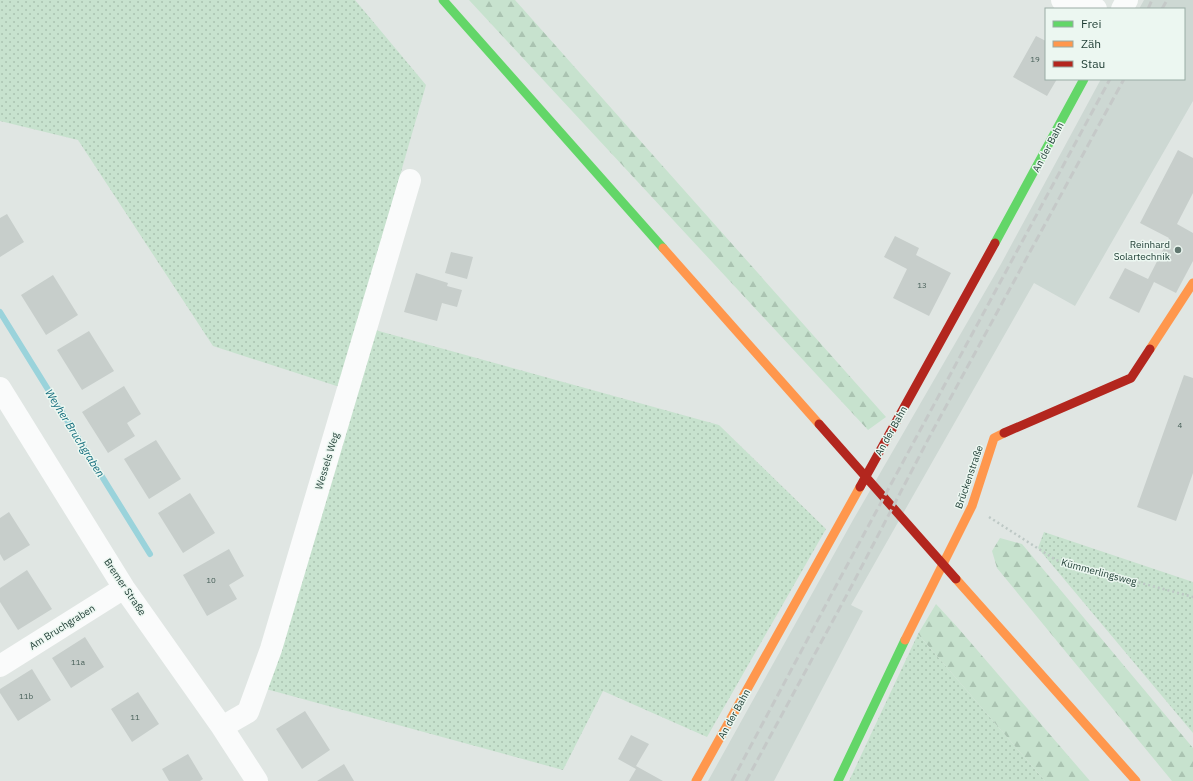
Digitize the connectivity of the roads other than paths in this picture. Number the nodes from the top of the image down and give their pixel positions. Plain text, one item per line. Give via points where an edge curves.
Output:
1 (443, 0) edge
2 (1062, 0) edge
3 (1092, 8) edge
4 (1083, 80) edge
5 (410, 180) dead end
6 (1193, 283) edge
7 (0, 388) edge
8 (124, 588) junction
9 (0, 666) edge
10 (222, 727) junction
11 (257, 781) edge
12 (696, 781) edge
13 (838, 781) edge
14 (1136, 781) edge

1 - 14 street
2 - 3 street
4 - 12 street, An der Bahn
5 - 10 street, Wessels Weg via 271,649 248,712
6 - 13 street, Brückenstraße via 1130,378 994,438 972,506
7 - 8 street, Bremer Straße
8 - 9 street, Am Bruchgraben
8 - 10 street, Bremer Straße
10 - 11 street, Bremer Straße

